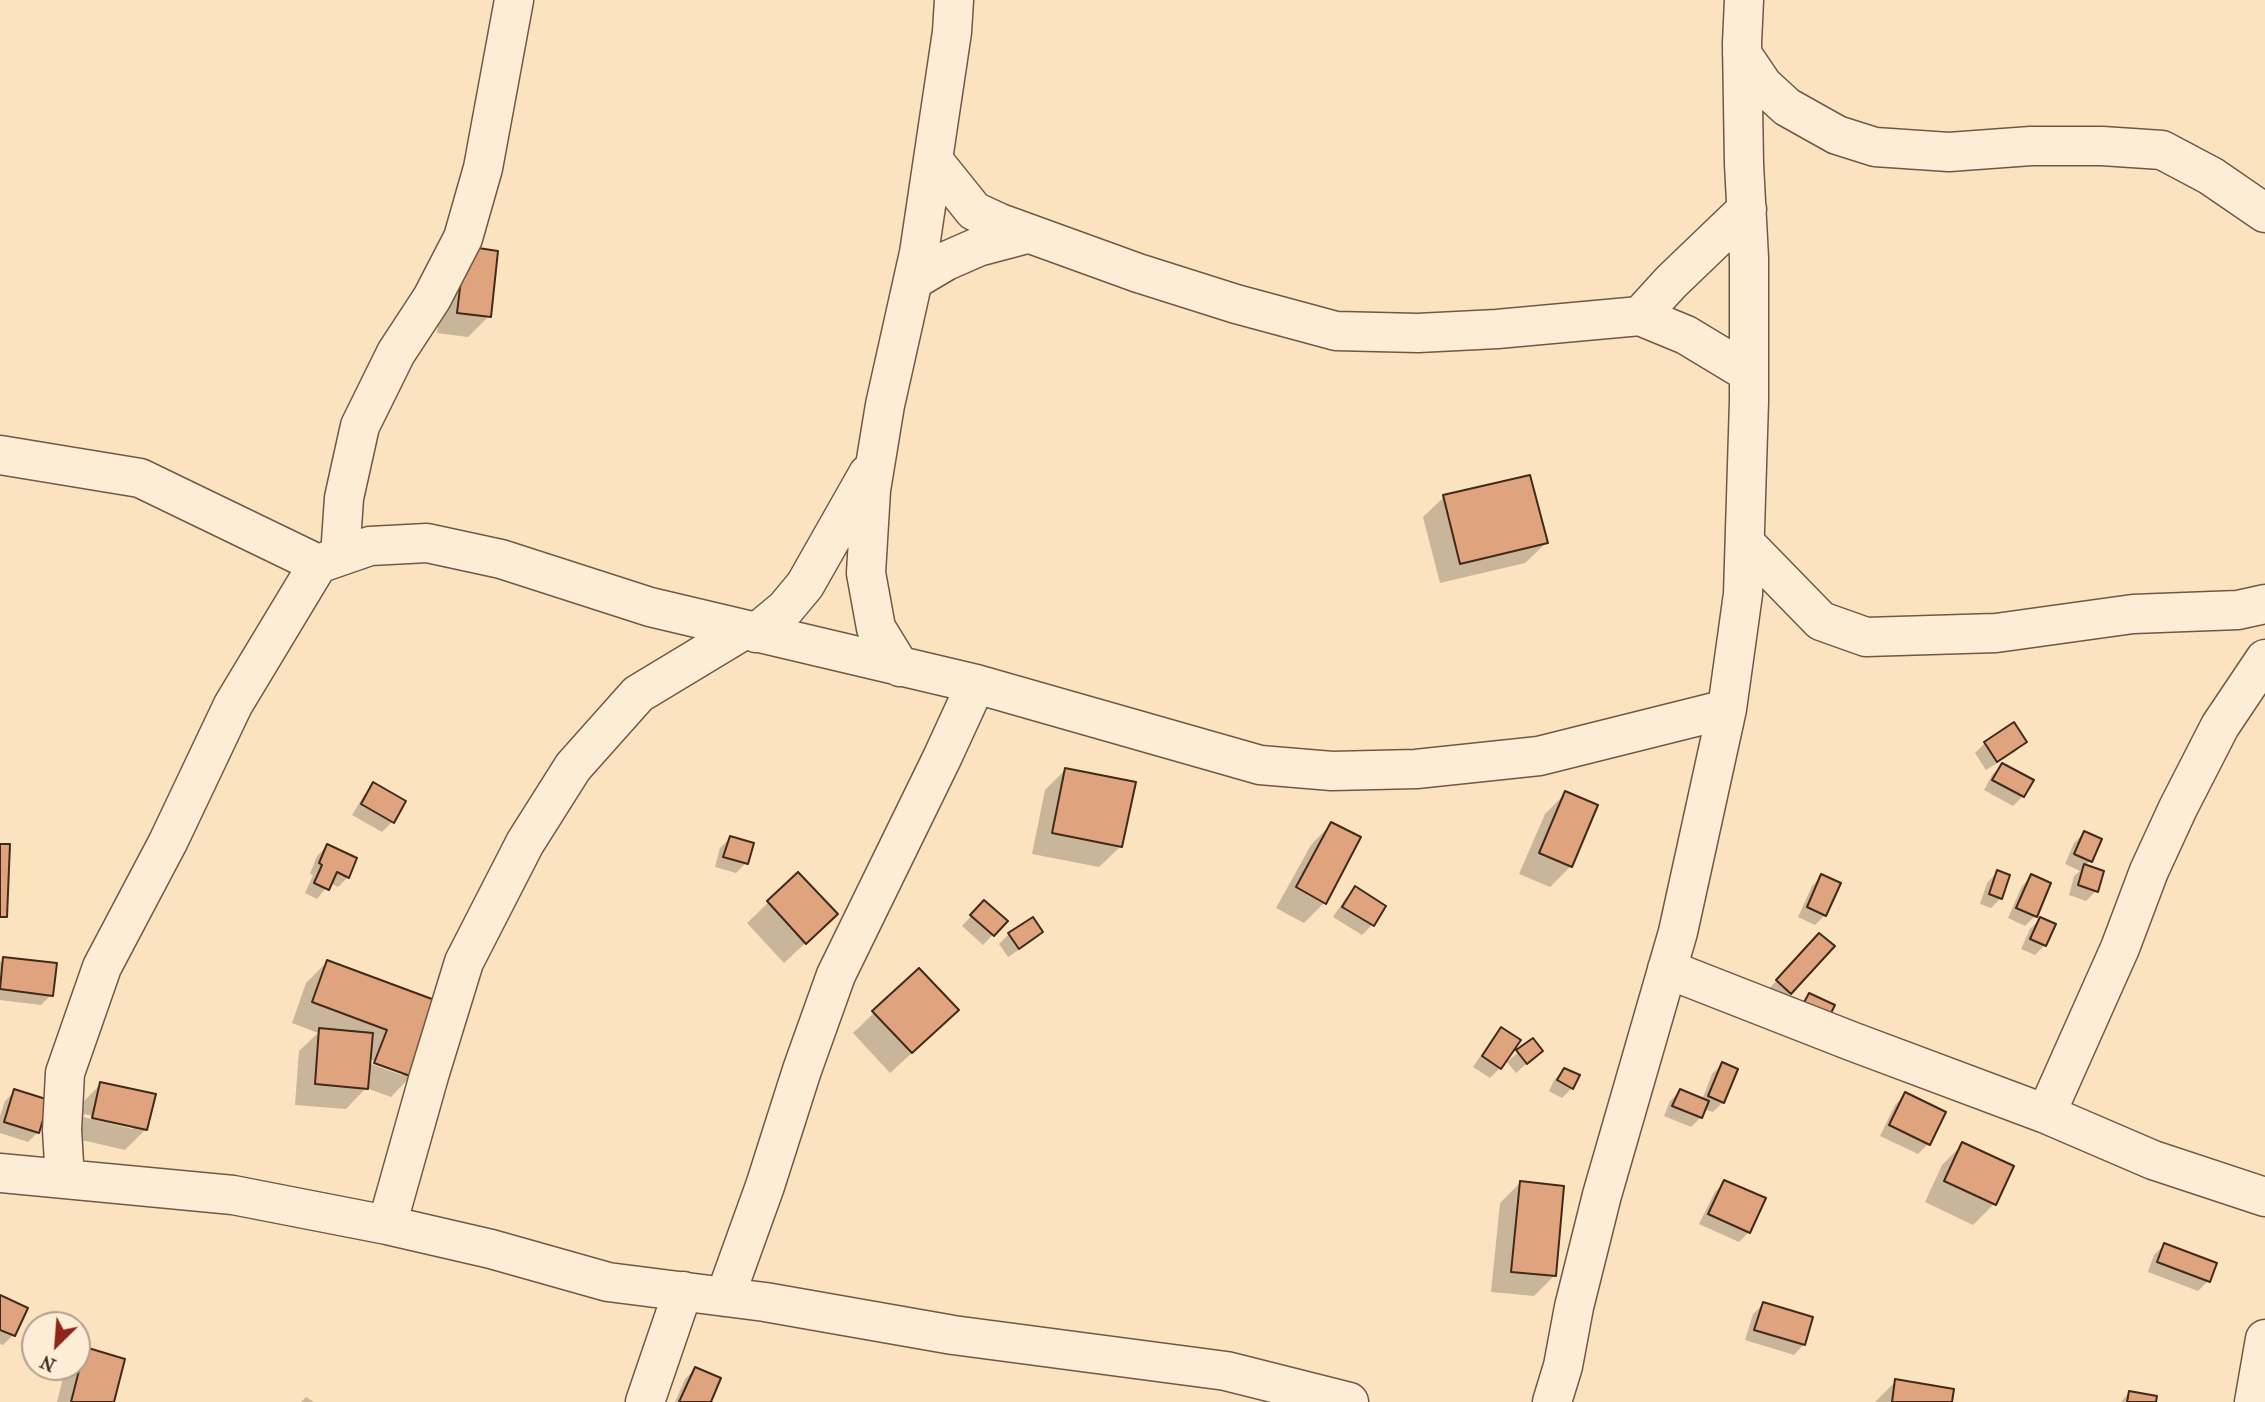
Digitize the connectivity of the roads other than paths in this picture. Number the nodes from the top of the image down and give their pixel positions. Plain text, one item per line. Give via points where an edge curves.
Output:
1 (514, 0) edge
2 (954, 0) edge
3 (1744, 0) edge
4 (1742, 54) junction
5 (933, 160) junction
6 (1747, 209) junction
7 (2265, 213) edge
8 (1027, 234) junction
9 (914, 281) junction
10 (1640, 316) junction
11 (1749, 373) junction
12 (0, 455) edge
13 (875, 463) junction
14 (1745, 542) junction
15 (329, 560) junction
16 (2265, 604) edge
17 (750, 631) junction
18 (2265, 659) edge
19 (901, 667) junction
20 (975, 684) junction
21 (1727, 709) junction
22 (1667, 969) junction
23 (2046, 1114) junction
24 (0, 1173) edge
25 (65, 1179) junction
26 (2265, 1197) edge
27 (387, 1224) junction
28 (683, 1291) junction
29 (724, 1297) junction
30 (2265, 1339) edge
31 (645, 1402) edge
32 (1349, 1402) edge
33 (1552, 1402) edge
34 (2254, 1402) edge

1 - 15 street via 483,168 463,238 396,353 360,426
2 - 5 street
3 - 4 street
4 - 6 street
4 - 7 street via 1763,85 1787,107 1838,135 1875,147 1949,152 2031,146 2162,150
5 - 8 street via 974,211
5 - 9 street
6 - 10 street
6 - 11 street
8 - 9 street via 978,247
8 - 10 street via 1187,288 1336,331 1418,333
9 - 13 street
10 - 11 street via 1686,335
11 - 14 street
12 - 15 street via 140,478 267,538
13 - 17 street via 805,585 785,609
13 - 19 street via 866,573 876,628
14 - 16 street via 1821,621 1866,637 1996,633 2133,614 2238,610
14 - 21 street via 1743,594
15 - 17 street via 370,547 427,543 500,559 650,607
15 - 25 street via 233,705 169,842 102,967 65,1073
17 - 19 street
17 - 27 street via 638,694 573,767 525,843 464,962
18 - 23 street via 2220,726 2178,808
19 - 20 street
20 - 21 street via 1260,765 1332,771 1416,769 1539,756
20 - 29 street via 836,975
21 - 22 street
22 - 23 street
22 - 33 street via 1602,1195
23 - 26 street via 2154,1160
24 - 25 street
25 - 27 street via 233,1195
27 - 28 street via 608,1282
28 - 29 street
28 - 31 street
29 - 32 street via 953,1335 1226,1371
30 - 34 street

